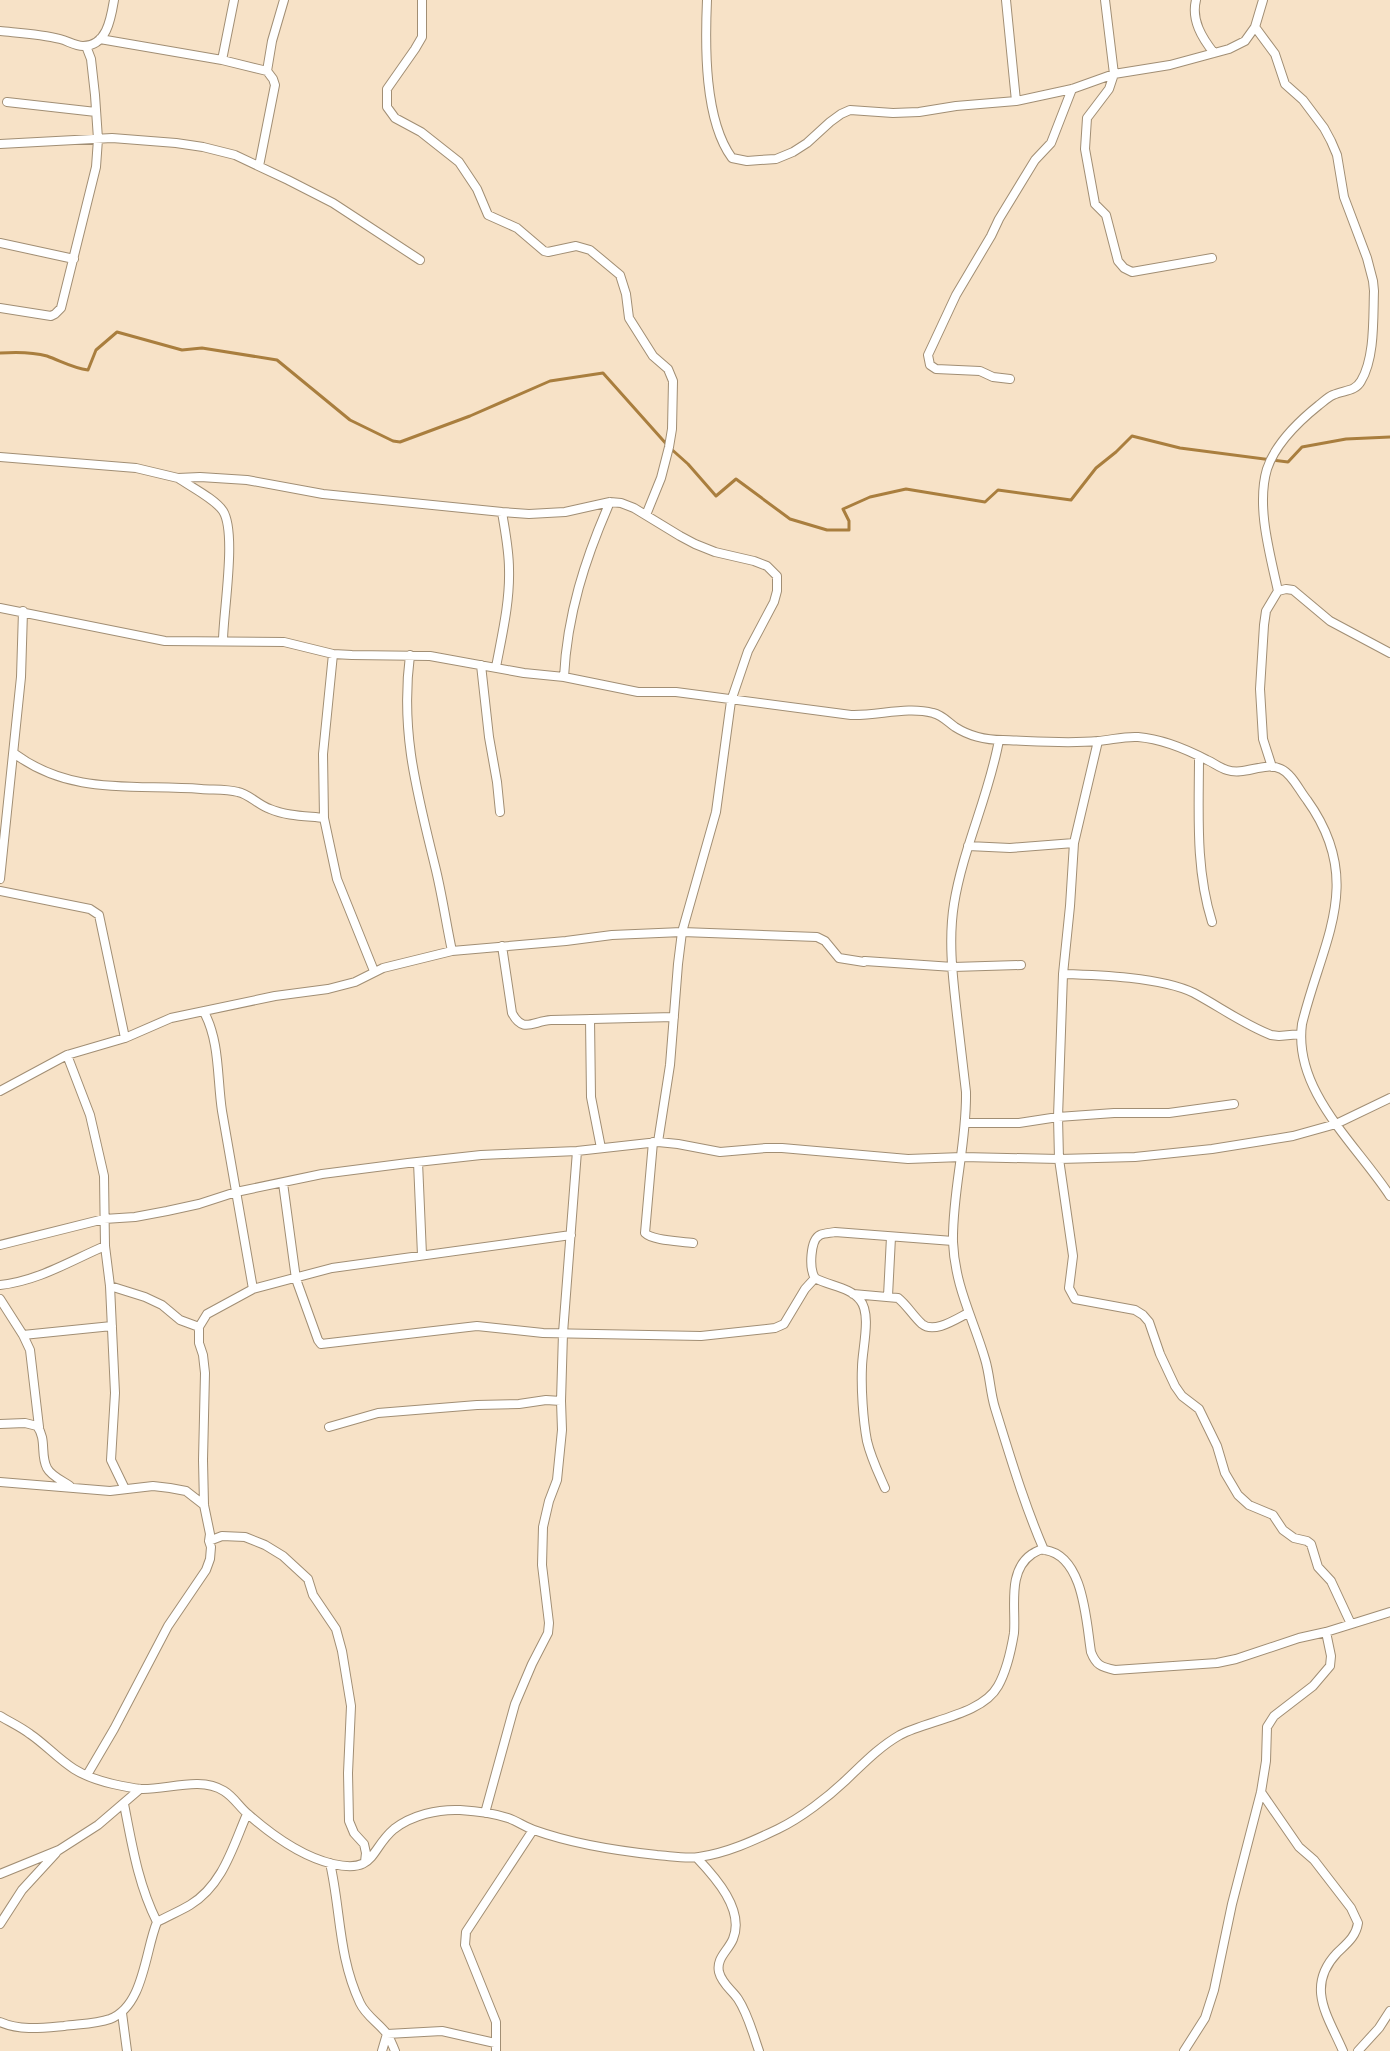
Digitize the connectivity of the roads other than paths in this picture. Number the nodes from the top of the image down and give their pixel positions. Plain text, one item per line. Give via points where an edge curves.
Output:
1 (114, 0) edge
2 (234, 0) edge
3 (284, 0) edge
4 (422, 0) edge
5 (707, 0) edge
6 (1006, 0) edge
7 (1105, 0) edge
8 (1196, 0) edge
9 (1263, 0) edge
10 (1255, 27) junction
11 (0, 31) edge
12 (100, 39) junction
13 (86, 46) junction
14 (1214, 52) junction
15 (222, 60) junction
16 (267, 71) junction
17 (1114, 74) junction
18 (1072, 89) junction
19 (1016, 101) junction
20 (7, 102) dead end
21 (96, 112) junction
22 (98, 139) junction
23 (0, 144) edge
24 (259, 166) junction
25 (0, 243) edge
26 (1212, 258) dead end
27 (74, 259) junction
28 (420, 260) dead end
29 (0, 308) edge
30 (1010, 379) dead end
31 (0, 457) edge
32 (178, 478) junction
33 (610, 502) junction
34 (502, 512) junction
35 (646, 515) junction
36 (1278, 591) junction
37 (0, 608) edge
38 (23, 611) junction
39 (223, 641) junction
40 (1390, 653) edge
41 (333, 654) junction
42 (410, 655) junction
43 (481, 665) junction
44 (496, 667) junction
45 (564, 677) junction
46 (731, 700) junction
47 (999, 740) junction
48 (1098, 741) junction
49 (15, 754) junction
50 (1199, 756) junction
51 (1272, 767) junction
52 (500, 812) dead end
53 (324, 818) junction
54 (1074, 843) junction
55 (968, 846) junction
56 (0, 879) edge
57 (0, 891) edge
58 (1212, 922) dead end
59 (682, 932) junction
60 (502, 946) junction
61 (452, 951) junction
62 (1021, 965) dead end
63 (953, 967) junction
64 (374, 971) junction
65 (1063, 974) junction
66 (204, 1012) junction
67 (674, 1017) junction
68 (590, 1019) junction
69 (1301, 1034) junction
70 (125, 1038) junction
71 (67, 1055) junction
72 (0, 1091) edge
73 (1390, 1098) edge
74 (1234, 1104) dead end
75 (1058, 1117) junction
76 (966, 1123) junction
77 (1336, 1124) junction
78 (656, 1142) junction
79 (601, 1148) junction
80 (577, 1152) junction
81 (962, 1157) junction
82 (1059, 1159) junction
83 (418, 1162) junction
84 (283, 1183) junction
85 (236, 1192) junction
86 (1390, 1196) edge
87 (104, 1220) junction
88 (571, 1235) junction
89 (891, 1237) junction
90 (953, 1241) junction
91 (693, 1243) dead end
92 (0, 1245) edge
93 (105, 1246) junction
94 (422, 1255) junction
95 (815, 1278) junction
96 (296, 1279) junction
97 (0, 1285) edge
98 (110, 1286) junction
99 (254, 1289) junction
100 (852, 1294) junction
101 (888, 1296) junction
102 (0, 1299) edge
103 (968, 1313) junction
104 (112, 1326) junction
105 (199, 1327) junction
106 (563, 1333) junction
107 (23, 1335) junction
108 (561, 1401) junction
109 (0, 1424) edge
110 (39, 1427) junction
111 (329, 1427) dead end
112 (0, 1482) edge
113 (74, 1488) junction
114 (885, 1488) dead end
115 (125, 1489) junction
116 (204, 1506) junction
117 (209, 1540) junction
118 (1044, 1550) junction
119 (1390, 1612) edge
120 (1351, 1624) junction
121 (1326, 1632) junction
122 (0, 1716) edge
123 (87, 1775) junction
124 (140, 1789) junction
125 (1261, 1792) junction
126 (124, 1804) junction
127 (485, 1813) junction
128 (247, 1814) junction
129 (533, 1830) junction
130 (59, 1850) junction
131 (697, 1858) junction
132 (365, 1862) junction
133 (330, 1863) junction
134 (0, 1874) edge
135 (157, 1922) junction
136 (0, 1924) edge
137 (1390, 2011) edge
138 (122, 2013) junction
139 (0, 2022) edge
140 (387, 2034) junction
141 (496, 2047) edge
142 (127, 2051) edge
143 (382, 2051) edge
144 (395, 2051) edge
145 (759, 2051) edge
146 (1184, 2051) edge
147 (1343, 2051) edge
148 (1358, 2051) edge

1 - 12 street via 109,24
2 - 15 street
3 - 16 street
4 - 35 street via 422,37 387,89 390,113 459,162 488,215 517,228 544,251 576,246 590,250 620,275 630,318 653,356 668,369 673,381 672,429
5 - 19 street via 706,66 710,96 732,158 776,159 807,143 850,110 919,112
6 - 19 street
7 - 17 street
8 - 14 street via 1199,30
9 - 10 street
10 - 14 street via 1236,47
10 - 36 street via 1275,54 1285,84 1304,100 1331,141 1374,291 1370,356 1362,381 1317,407 1278,448 1268,468 1264,488 1266,537
11 - 13 street
12 - 13 street
12 - 15 street
13 - 21 street via 93,69
14 - 17 street via 1170,65
15 - 16 street
16 - 24 street via 275,85
17 - 18 street
17 - 26 street via 1109,89 1086,118 1085,149 1095,204 1106,215 1118,261 1132,272
18 - 19 street
18 - 30 street via 1051,143 1035,159 999,219 928,355 930,365 936,369 980,371
20 - 21 street
21 - 22 street
22 - 23 street
22 - 24 street via 203,147
22 - 27 street via 96,167
24 - 28 street via 333,203
25 - 27 street
27 - 29 street via 61,308 55,314
31 - 32 street via 136,468
32 - 34 street via 247,480 322,494
32 - 39 street via 216,504 228,523
33 - 34 street via 565,512
33 - 35 street
33 - 45 street via 576,594 568,628
34 - 44 street via 509,567 504,630
35 - 46 street via 695,544 754,561 777,576 774,602 748,651
36 - 40 street via 1293,590 1330,621
36 - 51 street via 1266,611 1260,689 1263,738
37 - 38 street
38 - 39 street via 165,641
38 - 49 street
39 - 41 street via 284,642
41 - 42 street
41 - 53 street via 323,754
42 - 43 street
42 - 61 street via 405,711 409,751
43 - 44 street
43 - 52 street
44 - 45 street
45 - 46 street via 638,692 676,692
46 - 47 street via 851,715 921,710 943,717 969,734
46 - 59 street via 716,812
47 - 48 street
47 - 55 street
48 - 50 street via 1137,737
48 - 54 street
49 - 53 street via 43,772 75,782 238,792 270,810
49 - 56 street
50 - 51 street via 1228,771
50 - 58 street via 1201,870
51 - 69 street via 1288,775 1316,813 1329,841 1336,872 1335,913
53 - 64 street via 337,879
54 - 55 street via 1010,848
54 - 65 street
55 - 63 street via 953,906
57 - 70 street via 90,909 99,915
59 - 60 street
59 - 63 street via 817,937 839,958
59 - 67 street
60 - 61 street
60 - 68 street via 512,1013 518,1023 528,1026 543,1021
61 - 64 street
62 - 63 street
63 - 76 street
64 - 66 street via 355,982
65 - 69 street via 1168,984 1193,993 1270,1035
65 - 75 street
66 - 70 street via 171,1018
66 - 85 street via 214,1042
67 - 68 street
67 - 78 street
68 - 79 street via 591,1097
69 - 77 street via 1316,1094
70 - 71 street
71 - 72 street
71 - 87 street via 90,1115 99,1152 104,1176
73 - 77 street
74 - 75 street via 1169,1113
75 - 76 street via 1019,1123
75 - 82 street
76 - 81 street
77 - 82 street via 1293,1137 1212,1149
77 - 86 street
78 - 79 street
78 - 81 street via 720,1152 774,1148 908,1159
78 - 91 street via 645,1233
79 - 80 street
80 - 83 street via 481,1155
80 - 88 street
81 - 82 street
81 - 90 street
82 - 120 street via 1073,1256 1069,1288 1075,1299 1135,1310 1149,1322 1175,1386 1199,1409 1238,1496 1273,1515 1294,1538 1311,1544 1318,1566 1330,1581
83 - 84 street
83 - 94 street
84 - 85 street
84 - 96 street
85 - 87 street via 167,1211
85 - 99 street
87 - 92 street
87 - 93 street
88 - 94 street
88 - 106 street
89 - 90 street
89 - 95 street via 820,1234 812,1253
89 - 101 street
90 - 103 street via 957,1278
93 - 97 street via 38,1278
93 - 98 street
94 - 96 street via 332,1268
95 - 100 street
95 - 106 street via 784,1324 775,1328 701,1336
96 - 99 street
96 - 106 street via 321,1344 477,1326
98 - 104 street
98 - 105 street via 146,1297 180,1320
99 - 105 street via 207,1314
100 - 101 street
100 - 114 street via 860,1299 866,1318 862,1368 867,1440
101 - 103 street via 898,1298 923,1326 930,1328
102 - 107 street
103 - 118 street via 984,1354 995,1407 1019,1482
104 - 107 street
104 - 115 street via 116,1393 111,1460
105 - 116 street via 205,1373
106 - 108 street
107 - 110 street via 30,1350
108 - 111 street via 378,1413
108 - 127 street via 557,1480 543,1527 548,1633 515,1704
109 - 110 street
110 - 113 street via 46,1468
112 - 113 street
113 - 115 street
115 - 116 street via 179,1489
116 - 117 street
117 - 123 street via 206,1570 168,1626
117 - 132 street via 222,1536 245,1538 283,1556 308,1579 313,1595 336,1629 351,1706 349,1821 364,1845
118 - 121 street via 1064,1559 1077,1580 1090,1652 1102,1668 1217,1663
118 - 131 street via 1028,1557 1019,1571 1011,1651 997,1689 990,1697 977,1706 899,1736 832,1793 783,1827 736,1848
119 - 120 street
120 - 121 street
121 - 125 street via 1330,1666 1313,1686 1270,1721
122 - 123 street
123 - 124 street
124 - 126 street
124 - 128 street via 207,1785 222,1790
125 - 146 street via 1214,1990 1205,2018
125 - 147 street via 1299,1847 1351,1908 1358,1923 1353,1937 1327,1966 1320,1987
126 - 130 street
126 - 135 street via 137,1871
127 - 129 street via 512,1819
127 - 132 street via 439,1810 407,1820
128 - 133 street via 291,1846
128 - 135 street via 212,1886 192,1904
129 - 131 street via 632,1852
129 - 141 street via 465,1932 465,1945 496,2022
130 - 134 street
130 - 136 street via 22,1890
131 - 145 street via 715,1877 731,1906 736,1929 719,1961 719,1973 739,2000
132 - 133 street via 348,1866
133 - 140 street via 351,1981 366,2012
135 - 138 street via 146,1965
137 - 148 street
138 - 139 street via 97,2022 40,2028 11,2027
138 - 142 street
140 - 141 street via 442,2031
140 - 143 street
140 - 144 street

